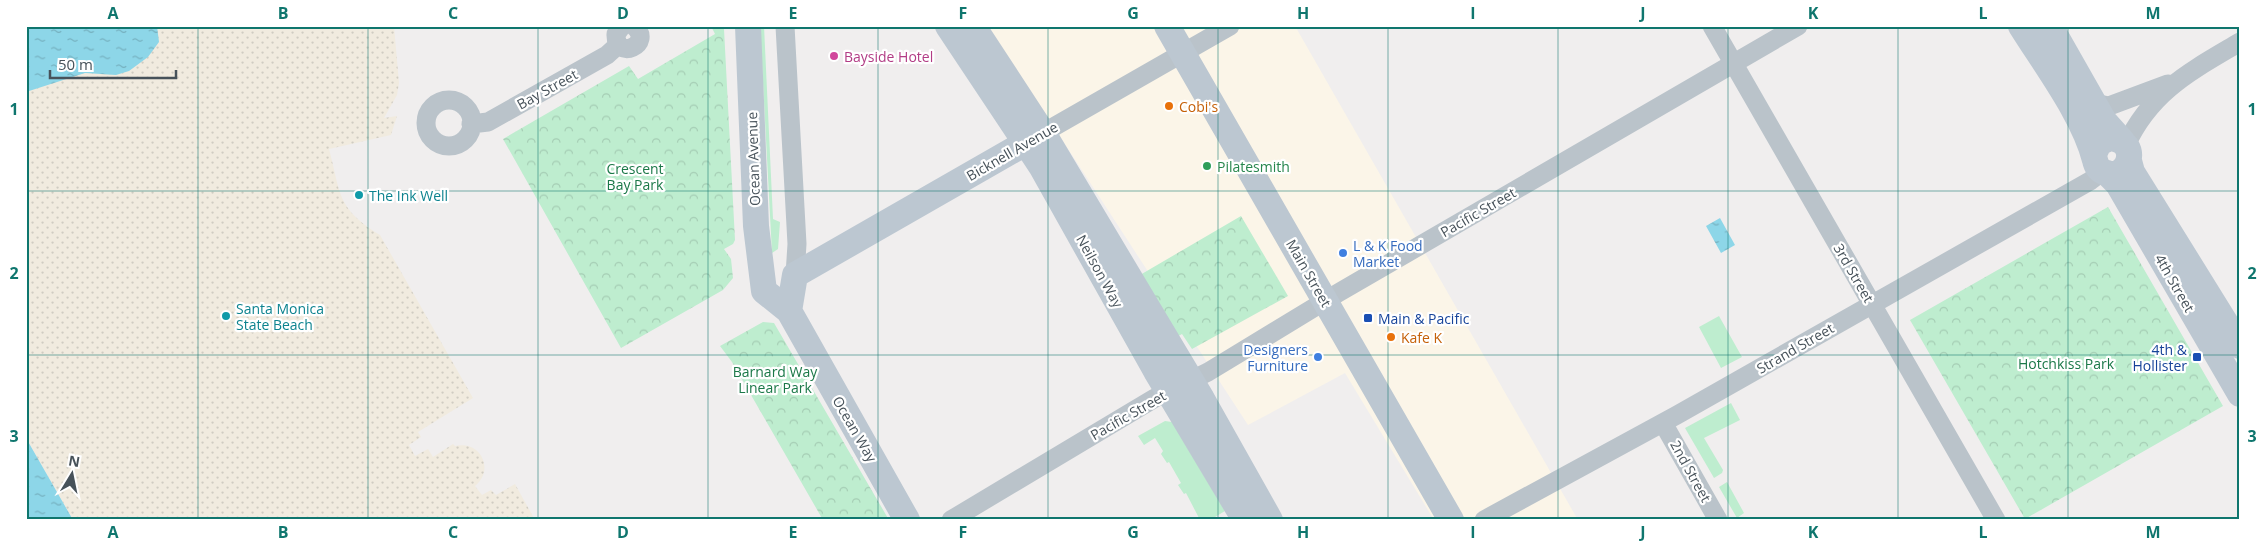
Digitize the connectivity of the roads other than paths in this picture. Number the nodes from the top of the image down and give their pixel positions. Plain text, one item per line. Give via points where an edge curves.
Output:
1 (748, 26) edge
2 (785, 26) edge
3 (948, 26) edge
4 (973, 26) edge
5 (1167, 26) edge
6 (1230, 26) edge
7 (1712, 26) edge
8 (1798, 26) edge
9 (2021, 26) edge
10 (2050, 26) edge
11 (633, 31) edge
12 (2240, 42) edge
13 (1183, 52) junction
14 (1734, 62) junction
15 (2176, 81) junction
16 (2091, 98) junction
17 (472, 124) dead end
18 (1035, 138) junction
19 (2113, 158) junction
20 (795, 275) junction
21 (764, 291) joint
22 (1325, 300) junction
23 (1871, 304) junction
24 (789, 312) junction
25 (2240, 346) edge
26 (1180, 386) junction
27 (2240, 394) edge
28 (1663, 423) junction
29 (907, 520) edge
30 (951, 520) edge
31 (1245, 520) edge
32 (1270, 520) edge
33 (1451, 520) edge
34 (1484, 520) edge
35 (1718, 520) edge
36 (1996, 520) edge

1 - 21 street, Ocean Avenue via 756,226
2 - 20 street via 797,244
3 - 18 street, Neilson Way
4 - 18 street, Neilson Way
5 - 13 street, Main Street
6 - 13 street, Bicknell Avenue
7 - 14 street, 3rd Street
8 - 14 street, Pacific Street
9 - 19 street, 4th Street via 2088,136
10 - 16 street, 4th Street
11 - 17 street, Bay Street via 607,55 488,122
12 - 15 street, Strand Street
13 - 18 street, Bicknell Avenue
13 - 22 street, Main Street
14 - 22 street, Pacific Street
14 - 23 street, 3rd Street
15 - 16 street, Strand Street via 2113,105 2099,104
15 - 19 street, Strand Street via 2153,104
16 - 19 street, 4th Street via 2109,128
18 - 20 street, Bicknell Avenue
18 - 26 street, Neilson Way
19 - 23 street, Strand Street via 2090,181
19 - 25 street, 4th Street via 2134,176
19 - 27 street, 4th Street via 2118,184
20 - 24 street
21 - 24 street, Ocean Way
22 - 26 street, Pacific Street
22 - 33 street, Main Street
23 - 28 street, Strand Street
23 - 36 street, 3rd Street
24 - 29 street, Ocean Way
26 - 30 street, Pacific Street
26 - 31 street, Neilson Way
26 - 32 street, Neilson Way
28 - 34 street, Strand Street
28 - 35 street, 2nd Street

